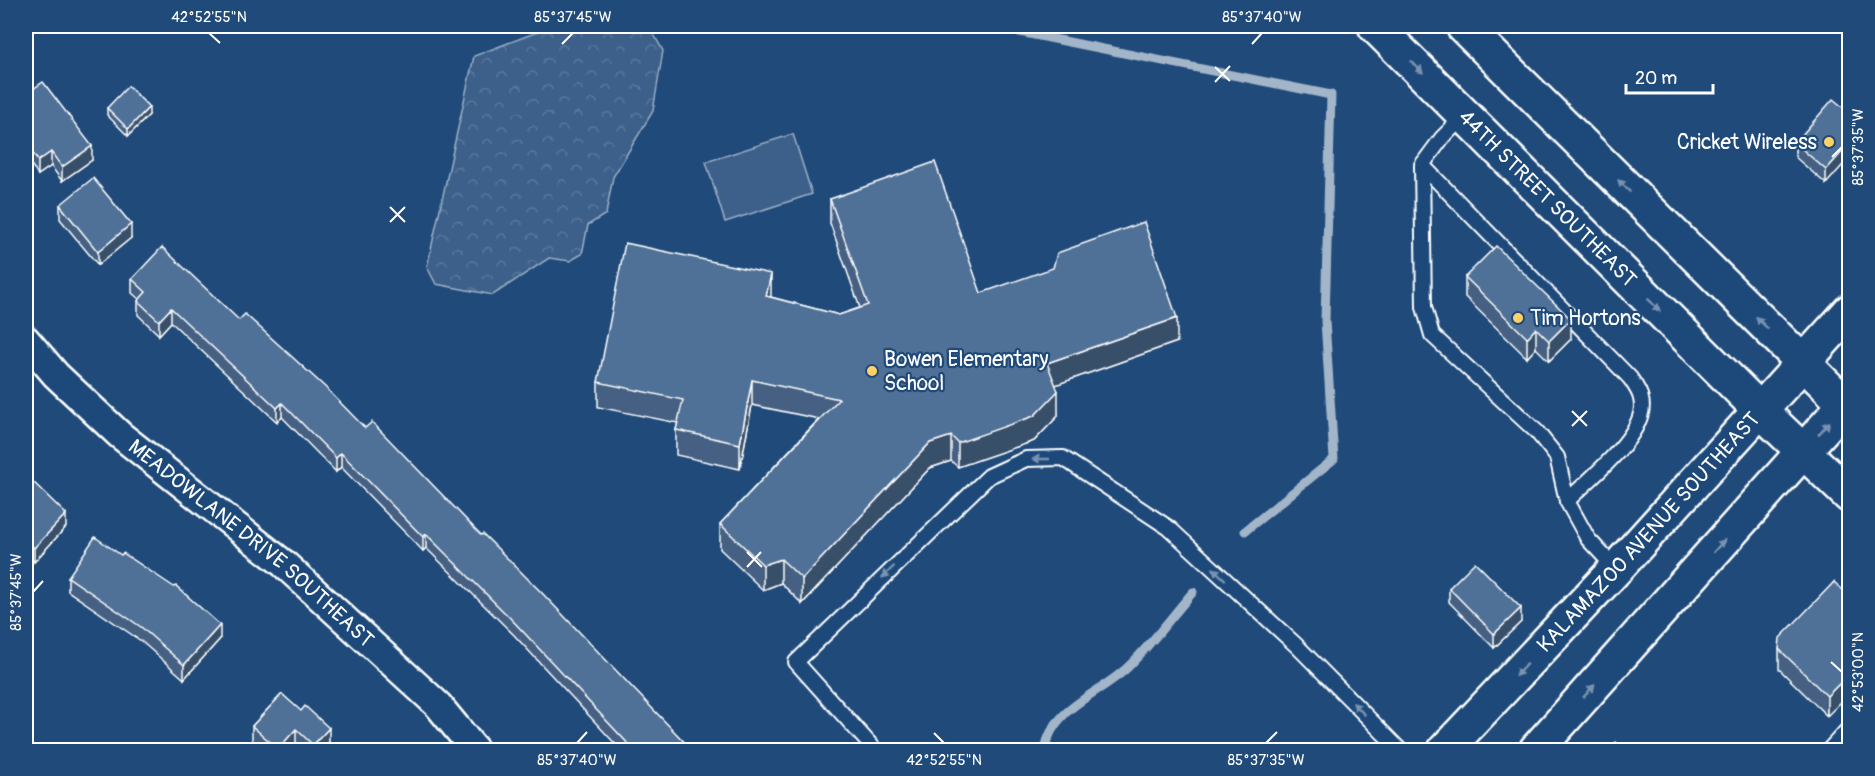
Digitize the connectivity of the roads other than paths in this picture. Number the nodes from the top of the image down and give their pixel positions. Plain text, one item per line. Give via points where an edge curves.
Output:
1 (1375, 26) edge
2 (1463, 26) edge
3 (1465, 115) junction
4 (1422, 165) junction
5 (1850, 311) edge
6 (26, 340) edge
7 (1803, 365) junction
8 (1848, 404) edge
9 (1760, 410) junction
10 (1803, 452) junction
11 (1850, 496) edge
12 (1567, 501) junction
13 (1616, 569) junction
14 (1850, 727) edge
15 (475, 750) edge
16 (875, 750) edge
17 (1400, 750) edge
18 (1445, 750) edge
19 (1536, 750) edge
20 (1829, 750) edge

1 -> 3 main road, 44TH STREET SOUTHEAST
7 -> 2 main road
3 - 4 lane
3 -> 9 main road, 44TH STREET SOUTHEAST
4 - 12 lane via 1424,307 1432,335 1537,432 1557,458
4 - 12 lane via 1630,378 1642,399 1641,416 1630,438
5 - 7 main road, KALAMAZOO AVENUE SOUTHEAST
6 - 15 street, MEADOWLANE DRIVE SOUTHEAST via 56,375 120,435 284,564 438,705
7 - 8 main road
7 - 9 main road, KALAMAZOO AVENUE SOUTHEAST
10 -> 8 main road
9 - 10 main road, 44TH STREET SOUTHEAST
9 - 13 main road, KALAMAZOO AVENUE SOUTHEAST
10 - 11 main road, 44TH STREET SOUTHEAST
19 -> 10 main road
12 - 13 lane via 1588,539
13 -> 18 main road, KALAMAZOO AVENUE SOUTHEAST
14 - 20 lane
17 -> 16 lane via 1304,653 1169,528 1063,458 1026,459 989,476 795,662

